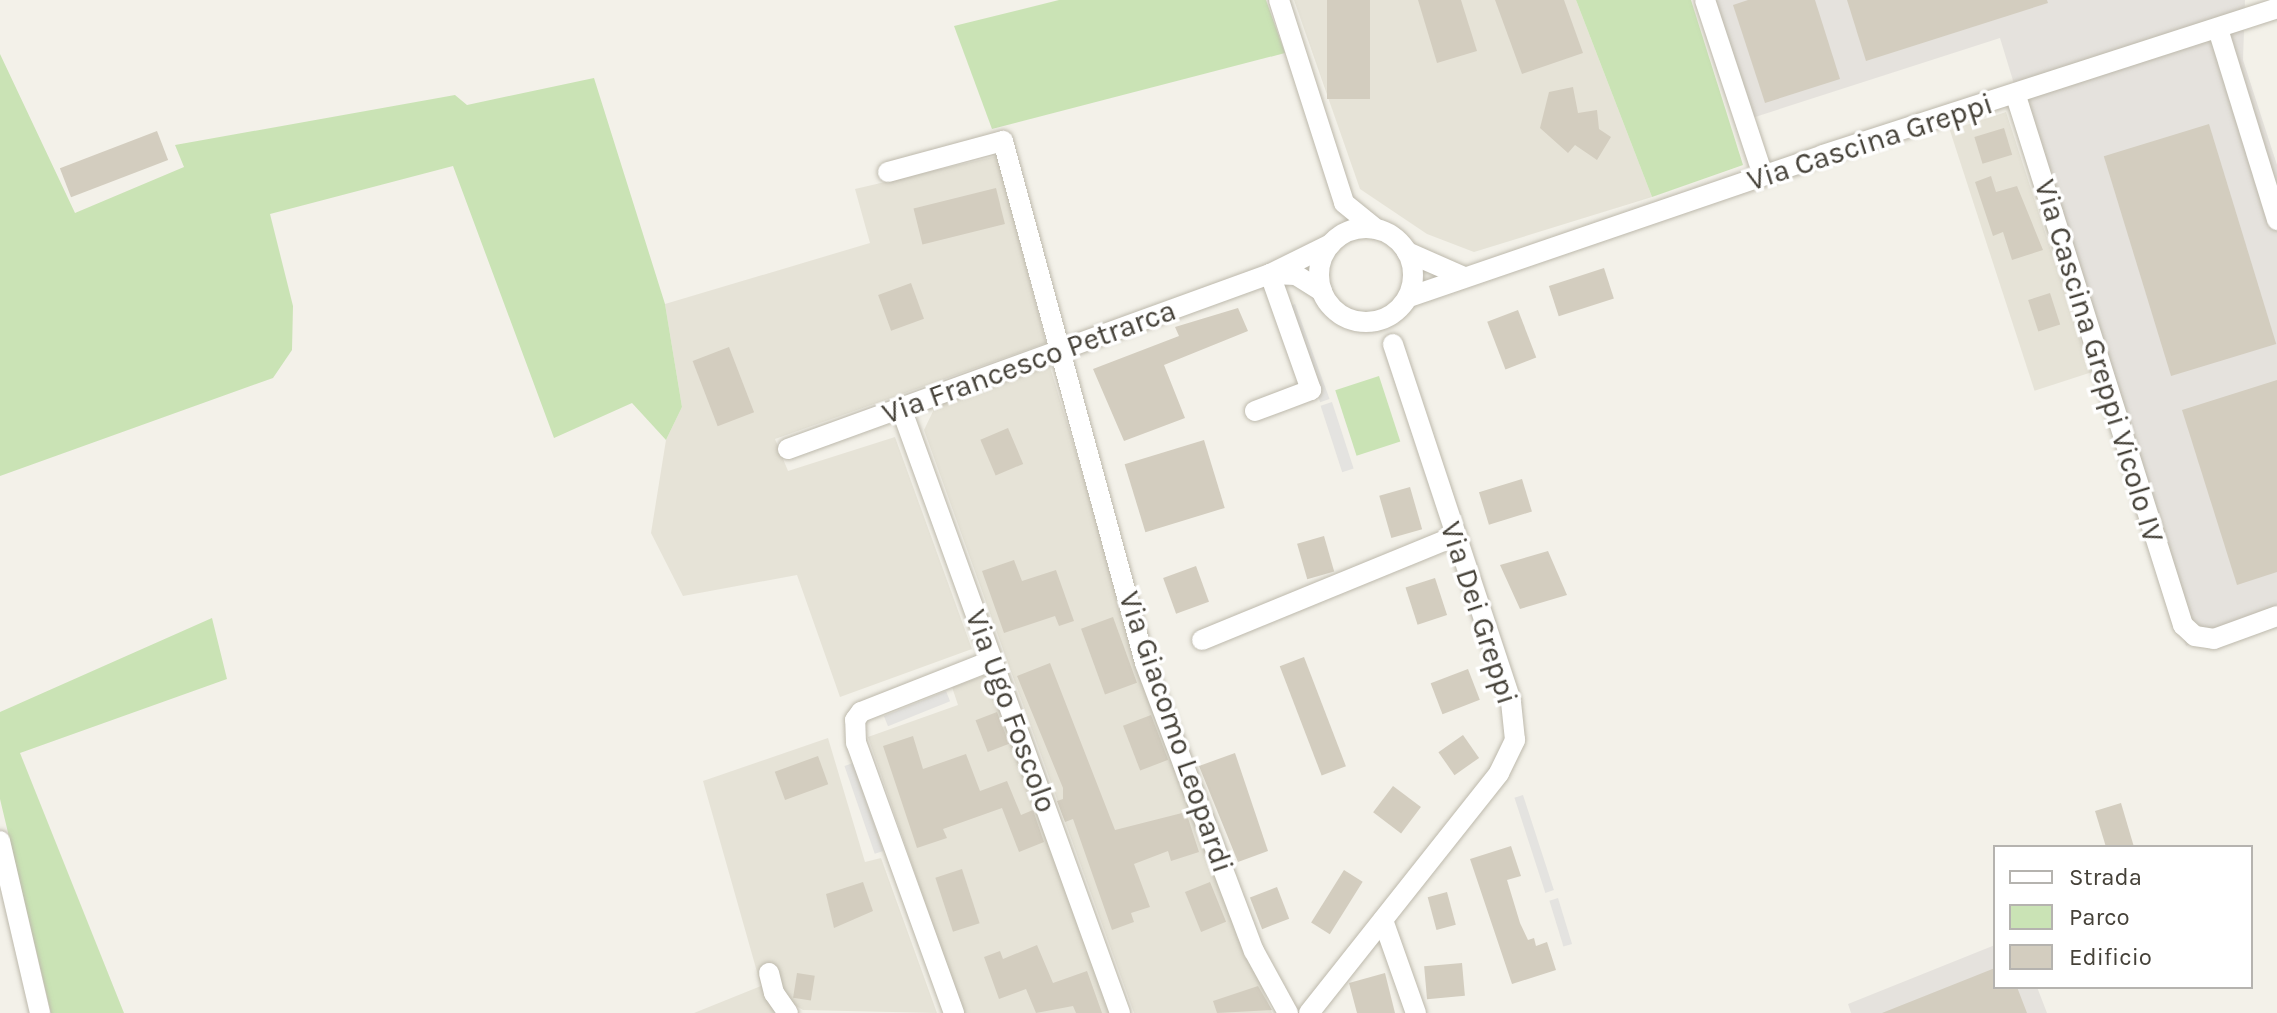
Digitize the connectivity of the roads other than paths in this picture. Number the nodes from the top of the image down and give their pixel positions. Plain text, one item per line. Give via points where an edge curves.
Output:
1 (1279, 0) edge
2 (1705, 0) edge
3 (2250, 8) edge
4 (2277, 8) edge
5 (2218, 29) junction
6 (2016, 96) junction
7 (888, 172) dead end
8 (1763, 175) junction
9 (1344, 203) junction
10 (2277, 220) edge
11 (1376, 229) junction
12 (1333, 242) junction
13 (1407, 252) junction
14 (1270, 274) junction
15 (1464, 277) junction
16 (1322, 291) junction
17 (1404, 303) junction
18 (1361, 322) junction
19 (1393, 344) junction
20 (1061, 351) junction
21 (901, 408) junction
22 (1255, 411) dead end
23 (788, 449) dead end
24 (1455, 536) junction
25 (2277, 616) edge
26 (1202, 640) dead end
27 (993, 660) junction
28 (2, 846) edge
29 (1383, 920) junction
30 (769, 973) dead end
31 (40, 1013) edge
32 (788, 1013) edge
33 (954, 1013) edge
34 (1120, 1013) edge
35 (1288, 1013) edge
36 (1309, 1013) edge
37 (1416, 1013) edge

1 - 9 street
2 - 8 street
3 - 4 street, Via Cascina Greppi
3 - 5 street, Via Cascina Greppi
5 - 6 street, Via Cascina Greppi
5 - 10 street
6 - 8 street, Via Cascina Greppi
6 - 25 street, Via Cascina Greppi Vicolo IV via 2183,625 2195,636 2214,639
7 - 20 street, Via Giacomo Leopardi via 1003,141
8 - 15 street, Via Cascina Greppi via 1486,274
9 - 11 street
9 - 12 street
11 - 12 street via 1358,229
11 - 13 street
12 - 14 street, Via Francesco Petrarca
12 - 16 street via 1320,267
13 - 15 street
13 - 17 street via 1413,267
14 - 16 street via 1296,275
14 - 20 street, Via Francesco Petrarca
14 - 22 street via 1311,390
15 - 17 street, Via Cascina Greppi
16 - 18 street via 1336,311
17 - 18 street
17 - 19 street
18 - 19 street
19 - 24 street, Via Dei Greppi
20 - 21 street, Via Francesco Petrarca
20 - 35 street, Via Giacomo Leopardi via 1145,663 1254,951
21 - 23 street, Via Francesco Petrarca
21 - 27 street, Via Ugo Foscolo
24 - 26 street
24 - 29 street, Via Dei Greppi via 1511,701 1515,740 1499,773
27 - 33 street via 861,712 855,720 856,743
27 - 34 street, Via Ugo Foscolo
28 - 31 street
29 - 36 street, Via Dei Greppi
29 - 37 street
30 - 32 street via 774,993

